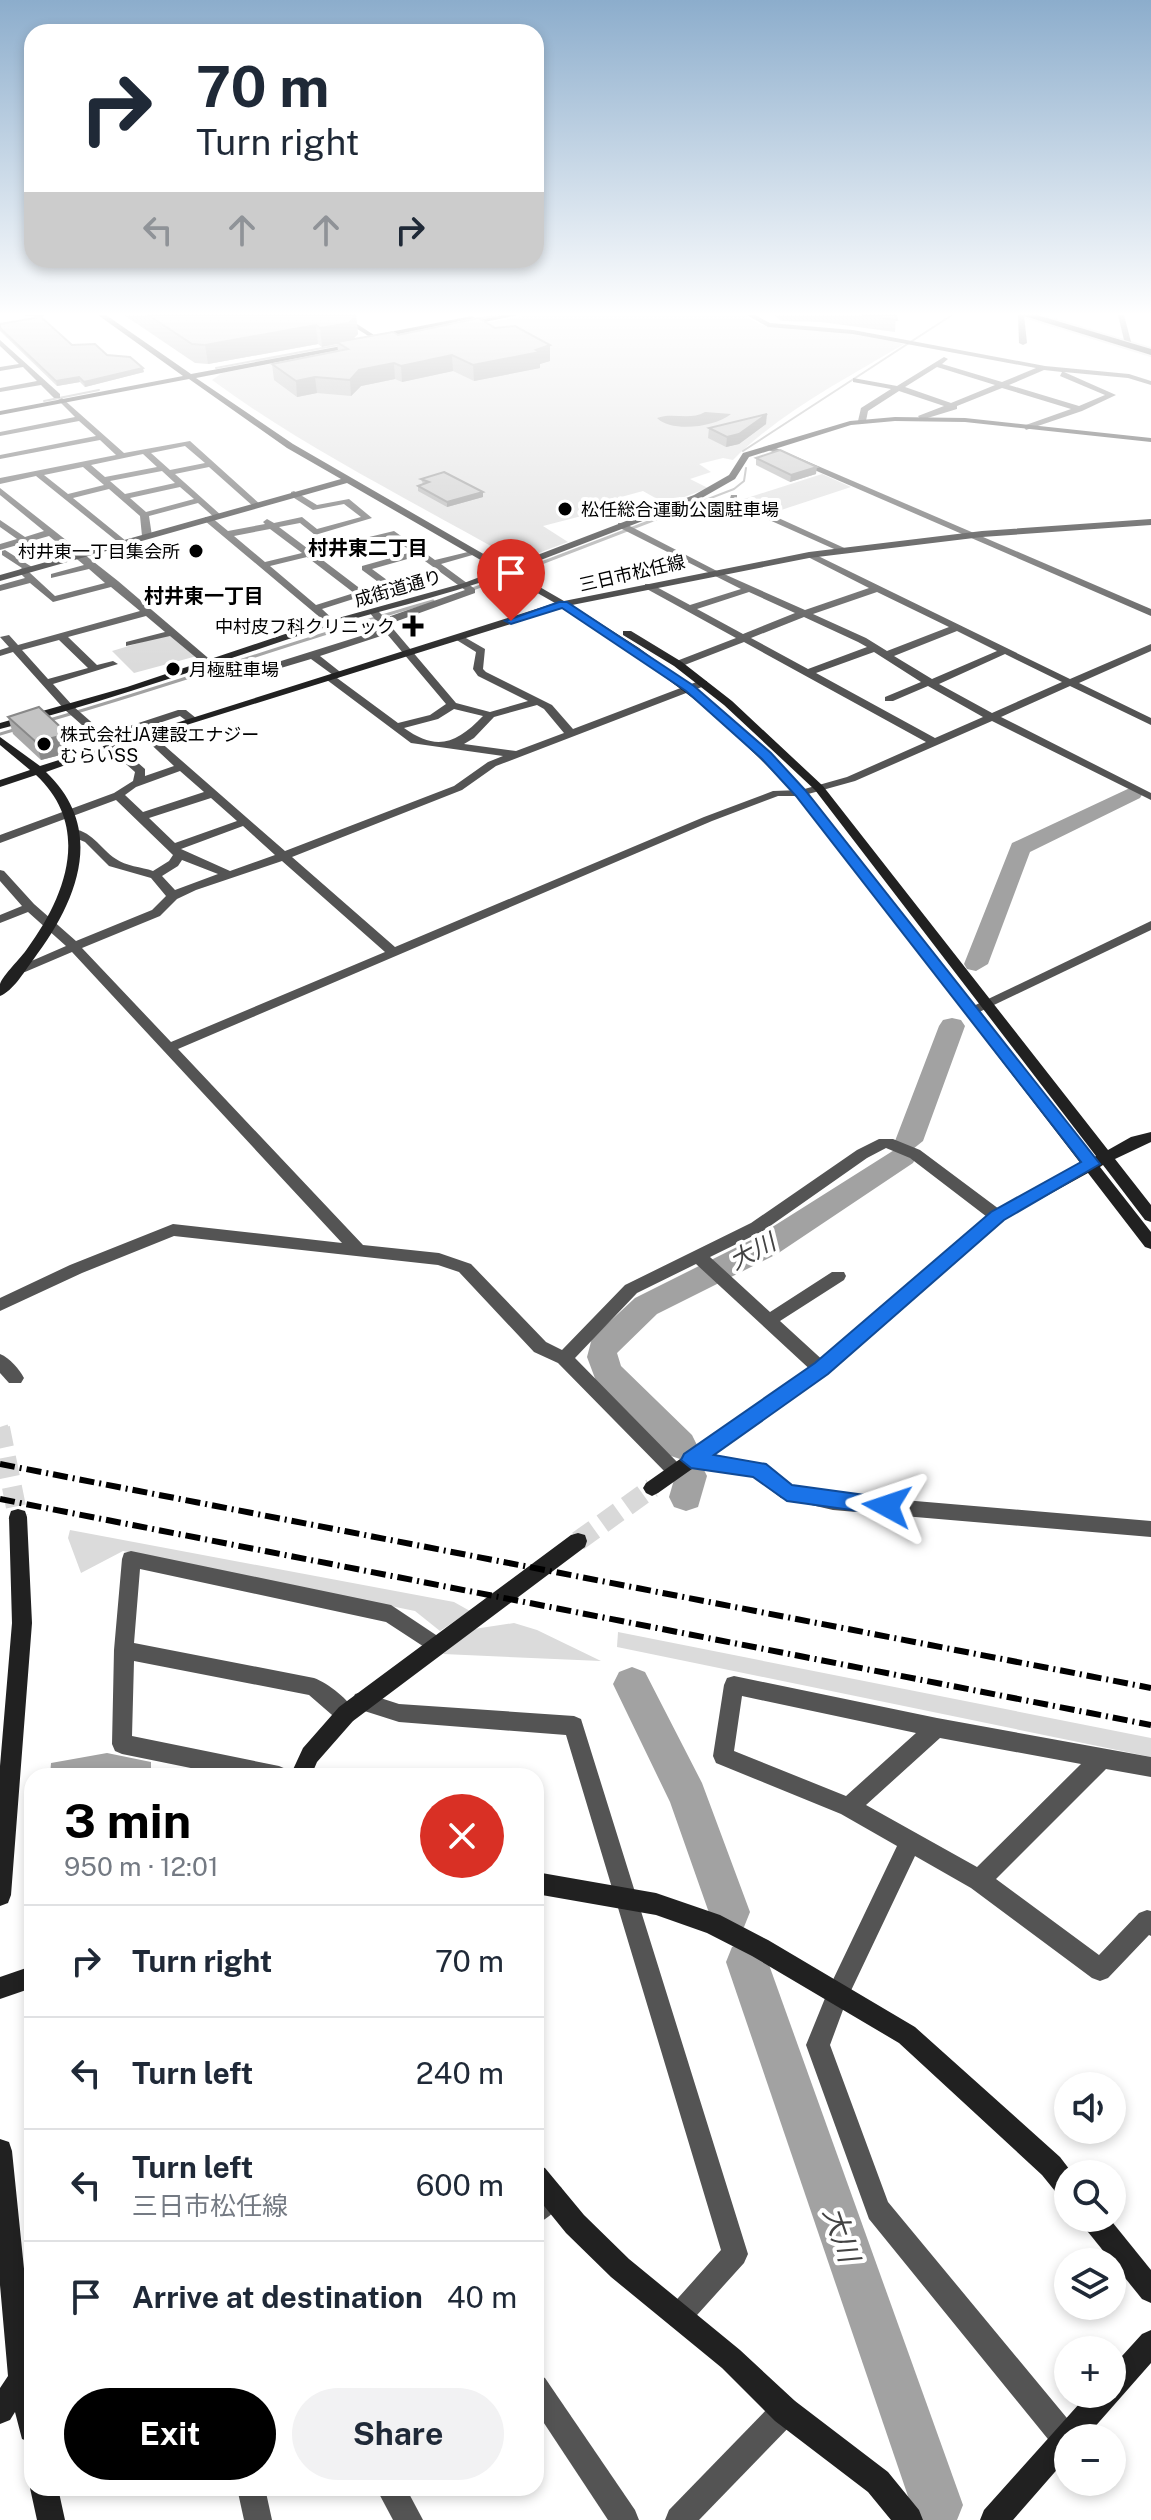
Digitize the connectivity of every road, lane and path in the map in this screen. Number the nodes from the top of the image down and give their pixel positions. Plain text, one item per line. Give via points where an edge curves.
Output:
1 (37, 433) edge
2 (96, 433) edge
3 (281, 433) edge
4 (821, 433) edge
5 (1074, 433) edge
6 (101, 437) junction
7 (1151, 440) edge
8 (0, 445) edge
9 (51, 446) junction
10 (769, 447) junction
11 (145, 452) junction
12 (5, 456) edge
13 (122, 456) junction
14 (85, 464) junction
15 (212, 464) junction
16 (72, 467) junction
17 (168, 470) junction
18 (34, 474) junction
19 (351, 478) junction
20 (0, 481) edge
21 (107, 483) junction
22 (183, 484) junction
23 (0, 491) edge
24 (294, 494) junction
25 (66, 497) junction
26 (123, 497) junction
27 (734, 497) dead end
28 (201, 500) junction
29 (252, 506) junction
30 (23, 509) junction
31 (144, 515) junction
32 (0, 516) edge
33 (213, 517) junction
34 (1151, 522) edge
35 (0, 523) edge
36 (271, 525) junction
37 (626, 527) junction
38 (12, 532) junction
39 (51, 532) junction
40 (229, 534) junction
41 (0, 535) edge
42 (974, 535) junction
43 (147, 536) junction
44 (24, 540) junction
45 (123, 543) junction
46 (3, 550) edge
47 (846, 551) junction
48 (473, 552) junction
49 (309, 553) junction
50 (418, 553) junction
51 (80, 554) junction
52 (809, 555) junction
53 (434, 563) junction
54 (93, 565) junction
55 (263, 565) junction
56 (508, 568) junction
57 (712, 572) junction
58 (28, 573) junction
59 (54, 576) dead end
60 (0, 578) edge
61 (115, 583) junction
62 (648, 586) junction
63 (0, 588) edge
64 (469, 588) junction
65 (752, 588) junction
66 (876, 589) junction
67 (361, 594) junction
68 (576, 602) junction
69 (563, 604) junction
70 (316, 608) junction
71 (689, 608) junction
72 (148, 612) junction
73 (808, 612) junction
74 (1151, 613) edge
75 (382, 619) junction
76 (332, 623) junction
77 (955, 628) junction
78 (171, 633) junction
79 (60, 635) junction
80 (5, 637) dead end
81 (459, 637) junction
82 (743, 639) junction
83 (130, 644) dead end
84 (1151, 647) edge
85 (875, 648) junction
86 (16, 649) junction
87 (1004, 651) junction
88 (0, 653) edge
89 (410, 653) junction
90 (312, 655) junction
91 (887, 655) junction
92 (219, 663) junction
93 (113, 664) dead end
94 (678, 664) junction
95 (95, 669) junction
96 (806, 673) junction
97 (335, 676) junction
98 (48, 682) junction
99 (930, 682) junction
100 (1071, 683) junction
101 (696, 686) junction
102 (889, 699) dead end
103 (537, 702) junction
104 (452, 705) junction
105 (73, 711) junction
106 (490, 715) junction
107 (992, 718) junction
108 (192, 720) junction
109 (1151, 722) edge
110 (0, 726) edge
111 (399, 726) junction
112 (570, 733) junction
113 (146, 735) junction
114 (0, 740) edge
115 (108, 742) junction
116 (935, 742) junction
117 (452, 746) junction
118 (517, 754) junction
119 (181, 767) junction
120 (38, 771) junction
121 (138, 782) junction
122 (0, 784) edge
123 (819, 788) junction
124 (801, 793) junction
125 (211, 794) junction
126 (118, 795) junction
127 (1151, 797) edge
128 (68, 815) junction
129 (140, 817) junction
130 (244, 822) junction
131 (72, 832) junction
132 (0, 839) edge
133 (177, 851) junction
134 (282, 856) junction
135 (155, 875) junction
136 (230, 875) junction
137 (3, 882) edge
138 (173, 896) junction
139 (30, 907) junction
140 (0, 919) edge
141 (1151, 925) edge
142 (50, 927) junction
143 (72, 945) junction
144 (393, 952) junction
145 (20, 969) junction
146 (0, 992) edge
147 (984, 1003) junction
148 (970, 1011) junction
149 (169, 1048) junction
150 (1146, 1137) edge
151 (1098, 1160) junction
152 (997, 1216) junction
153 (1151, 1216) edge
154 (1151, 1243) edge
155 (357, 1249) junction
156 (703, 1261) junction
157 (838, 1276) dead end
158 (0, 1305) edge
159 (768, 1321) junction
160 (564, 1358) junction
161 (0, 1361) edge
162 (821, 1369) junction
163 (15, 1378) dead end
164 (691, 1460) junction
165 (675, 1471) junction
166 (652, 1488) tunnel mouth
167 (18, 1517) tunnel mouth
168 (1151, 1529) edge
169 (578, 1541) tunnel mouth
170 (435, 1645) junction
171 (124, 1650) junction
172 (354, 1707) junction
173 (937, 1728) junction
174 (1101, 1759) junction
175 (1151, 1767) edge
176 (240, 1768) edge
177 (304, 1768) edge
178 (849, 1807) junction
179 (910, 1842) junction
180 (979, 1880) junction
181 (544, 1884) edge
182 (0, 1895) edge
183 (625, 1899) junction
184 (1150, 1921) edge
185 (24, 1980) edge
186 (0, 1988) edge
187 (838, 1994) junction
188 (0, 2151) edge
189 (1054, 2170) edge
190 (544, 2198) edge
191 (1104, 2232) edge
192 (1151, 2290) edge
193 (679, 2316) junction
194 (1151, 2343) edge
195 (24, 2350) edge
196 (1126, 2371) edge
197 (24, 2379) edge
198 (544, 2399) edge
199 (1094, 2408) edge
200 (0, 2410) edge
201 (785, 2411) junction
202 (1054, 2424) edge
203 (1079, 2424) edge
204 (1054, 2452) edge
205 (46, 2496) edge
206 (253, 2496) edge
207 (395, 2496) edge
208 (51, 2520) edge
209 (258, 2520) edge
210 (409, 2520) edge
211 (625, 2520) edge
212 (679, 2520) edge
213 (909, 2520) edge
214 (994, 2520) edge

1 - 9 street
2 - 6 street
3 - 19 street
4 - 10 street
5 - 7 street
6 - 9 street
6 - 13 street
8 - 12 street
9 - 12 street
9 - 16 street
10 - 37 street, 成街道通り via 740,459 732,477 697,497
10 - 42 street
11 - 13 street
11 - 15 street via 187,443
11 - 17 street
12 - 18 street
13 - 14 street
14 - 16 street
14 - 21 street
15 - 17 street
15 - 29 street
16 - 18 street
17 - 21 street
17 - 22 street
18 - 20 street
18 - 25 street
19 - 24 street
19 - 48 street
19 - 56 street
21 - 25 street
21 - 26 street
22 - 26 street
22 - 28 street
23 - 30 street
24 - 29 street
24 - 36 street via 316,508 346,501 368,518 315,532 302,520
25 - 45 street
26 - 31 street
27 - 47 street
28 - 31 street
28 - 33 street
29 - 33 street
29 - 36 street
30 - 32 street
30 - 39 street
31 - 43 street
33 - 40 street
33 - 43 street
34 - 42 street, 三日市松任線
35 - 38 street
36 - 40 street
36 - 49 street
37 - 56 street, 成街道通り
37 - 57 street
38 - 41 street
38 - 44 street
39 - 44 street
39 - 51 street
40 - 55 street
42 - 47 street, 三日市松任線
42 - 74 street
43 - 45 street
44 - 46 street
45 - 51 street
46 - 58 street
47 - 52 street, 三日市松任線
48 - 53 street
48 - 56 street
49 - 50 street via 394,534
49 - 55 street
49 - 67 street
50 - 53 street
50 - 67 street via 365,568 388,585
51 - 54 street
51 - 58 street
52 - 57 street, 三日市松任線
52 - 66 street
53 - 64 street
54 - 59 street
54 - 61 street
55 - 70 street
56 - 64 street, 成街道通り
56 - 68 street
56 - 69 street
57 - 62 street, 三日市松任線
57 - 65 street
58 - 60 street
58 - 61 street via 53,599
58 - 63 street
61 - 72 street
62 - 68 street, 三日市松任線
62 - 71 street
64 - 75 street
65 - 71 street
65 - 73 street
66 - 73 street
66 - 77 street
67 - 70 street
68 - 69 street, 三日市松任線
68 - 94 street
69 - 81 street, 三日市松任線
69 - 101 street
70 - 76 street
71 - 82 street
72 - 78 street
72 - 79 street
73 - 82 street
73 - 85 street
75 - 76 street, 成街道通り
75 - 89 street
75 - 90 street
76 - 92 street, 成街道通り
77 - 87 street
77 - 91 street
78 - 83 street
78 - 92 street
79 - 86 street
79 - 95 street
80 - 86 street
81 - 89 street, 三日市松任線
81 - 103 street via 481,651 482,674
82 - 94 street
82 - 96 street
84 - 100 street
85 - 91 street
85 - 96 street
86 - 88 street
86 - 98 street
87 - 99 street
87 - 100 street
89 - 97 street, 三日市松任線
89 - 104 street
90 - 92 street via 241,677
90 - 97 street
91 - 99 street
92 - 105 street, 成街道通り
93 - 95 street
94 - 101 street
95 - 98 street
96 - 116 street
97 - 108 street, 三日市松任線
97 - 111 street
98 - 105 street
99 - 102 street
99 - 107 street
100 - 107 street
100 - 109 street
101 - 112 street
101 - 123 street via 769,738
101 - 124 street
103 - 106 street
103 - 112 street
104 - 106 street
104 - 111 street via 434,717
105 - 110 street, 成街道通り
105 - 115 street
106 - 117 street
107 - 116 street
107 - 127 street
108 - 113 street, 三日市松任線
108 - 115 street via 182,712
111 - 117 street via 415,741
112 - 118 street
113 - 115 street, 三日市松任線
113 - 119 street
114 - 120 street
115 - 120 street, 三日市松任線
115 - 121 street via 141,771
116 - 123 street
117 - 118 street
118 - 134 street via 458,788
119 - 121 street
119 - 125 street
120 - 122 street, 三日市松任線
120 - 128 street via 66,804
121 - 126 street
123 - 124 street
123 - 147 street
124 - 144 street via 777,793 732,809
124 - 148 street
125 - 129 street
125 - 130 street
126 - 128 street
126 - 129 street
128 - 131 street
128 - 132 street
129 - 133 street
130 - 133 street
130 - 134 street
131 - 135 street via 89,839 113,863
131 - 142 street via 74,858
133 - 135 street via 174,863
133 - 136 street
134 - 136 street
134 - 144 street
135 - 138 street
136 - 138 street
137 - 139 street
138 - 143 street via 156,913
139 - 140 street
139 - 142 street
141 - 147 street
142 - 143 street
142 - 145 street
143 - 145 street
143 - 149 street
144 - 149 street
145 - 146 street
147 - 148 street
147 - 151 street
148 - 151 street
149 - 155 street
150 - 151 street
151 - 152 street
151 - 153 street
151 - 154 street
152 - 156 street via 915,1154 884,1143
152 - 162 street
155 - 158 street via 173,1230
155 - 160 street via 439,1259 465,1268 540,1347
156 - 159 street
156 - 160 street via 631,1289
157 - 159 street
159 - 162 street
160 - 165 street
161 - 163 street
162 - 164 street
164 - 165 street
164 - 168 street via 759,1470 787,1493 833,1502
165 - 166 street
167 - 182 street via 22,1623
169 - 170 street
170 - 171 street via 391,1614 131,1559
170 - 172 street
171 - 172 street via 314,1687
171 - 176 street via 122,1744
172 - 177 street
172 - 183 street via 574,1726
173 - 174 street
173 - 178 street
173 - 178 street via 734,1685 723,1756
174 - 175 street
174 - 180 street
178 - 179 street
179 - 180 street
179 - 187 street
180 - 184 street via 1100,1970
181 - 183 street
183 - 187 street via 712,1923
183 - 193 street via 735,2254
185 - 186 street
187 - 189 street via 907,2035
187 - 202 street via 818,2045 878,2210
188 - 195 street
190 - 193 street
191 - 192 street
193 - 201 street
194 - 196 street
197 - 200 street
198 - 211 street
199 - 203 street
201 - 212 street
201 - 213 street via 878,2482
204 - 214 street
205 - 208 street
206 - 209 street
207 - 210 street

